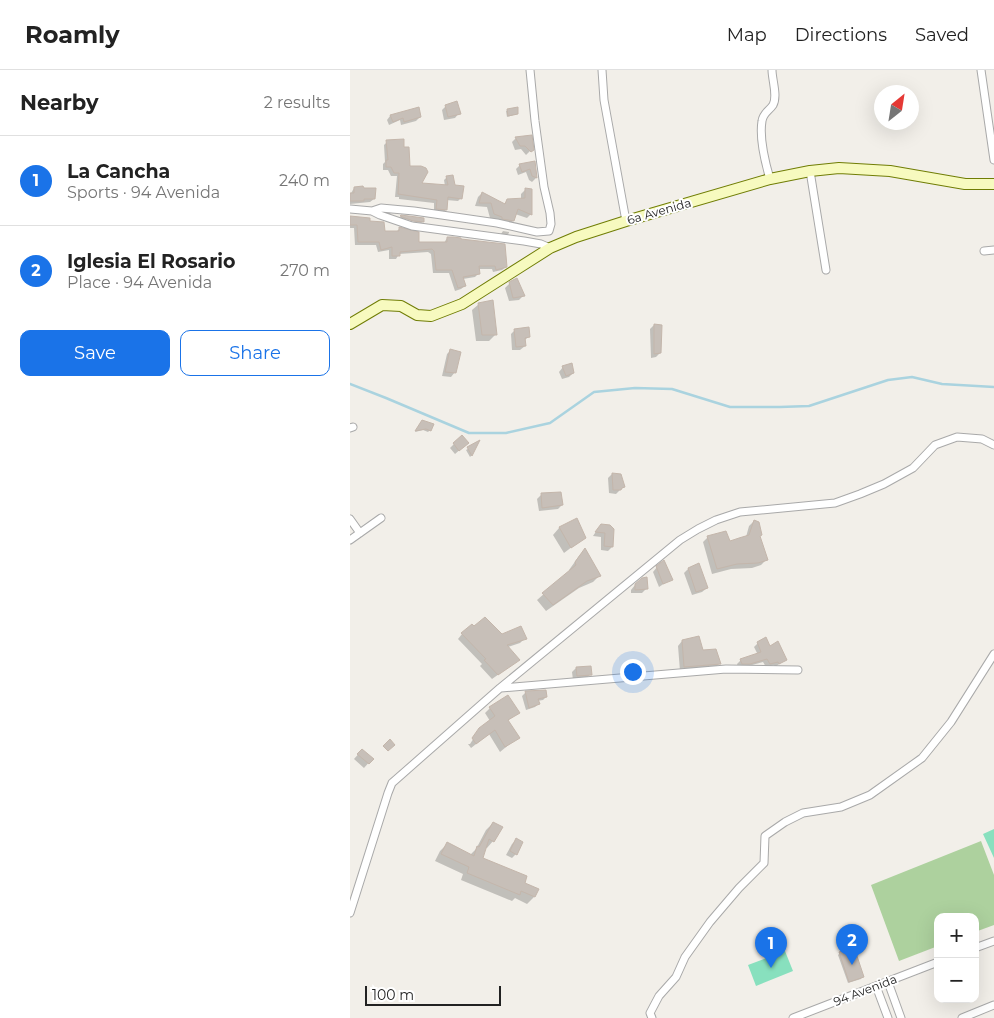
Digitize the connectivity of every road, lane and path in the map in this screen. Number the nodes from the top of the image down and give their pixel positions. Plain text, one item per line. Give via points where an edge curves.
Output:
1 (530, 70) edge
2 (602, 70) edge
3 (772, 70) edge
4 (981, 70) edge
5 (992, 128) edge
6 (994, 160) edge
7 (810, 171) junction
8 (770, 179) junction
9 (994, 184) edge
10 (350, 209) edge
11 (372, 211) junction
12 (626, 221) junction
13 (537, 232) junction
14 (545, 246) junction
15 (994, 250) edge
16 (984, 251) dead end
17 (826, 270) dead end
18 (350, 324) edge
19 (994, 445) edge
20 (381, 518) dead end
21 (350, 519) edge
22 (360, 533) junction
23 (350, 540) edge
24 (994, 654) edge
25 (798, 670) dead end
26 (500, 688) junction
27 (350, 913) edge
28 (994, 940) edge
29 (979, 946) edge
30 (934, 964) edge
31 (888, 982) junction
32 (876, 986) junction
33 (994, 1005) edge
34 (652, 1018) edge
35 (793, 1018) edge
36 (888, 1018) edge
37 (901, 1018) edge
38 (962, 1018) edge

1 - 13 street via 551,224 549,231
2 - 12 street
3 - 8 street via 775,98 762,120 763,154
4 - 5 street
5 - 6 street
7 - 8 street, 6a Avenida
7 - 9 street, 6a Avenida via 839,168 890,171 965,184
7 - 17 street
8 - 12 street, 6a Avenida
10 - 11 street
11 - 13 street via 381,208 414,211
11 - 14 street via 412,226
12 - 14 street, 6a Avenida
13 - 14 street
14 - 18 street, 6a Avenida via 462,304 431,316 417,315 400,306 382,305
15 - 16 street
19 - 26 street via 982,439 957,437 935,445 914,468 835,503 740,512 716,520 680,540
20 - 22 street
21 - 22 street
22 - 23 street
24 - 34 street via 951,722 922,758 870,795 841,807 803,813 765,836 764,863 710,922 685,957 676,977 659,996 650,1013
25 - 26 street via 726,669
26 - 27 street via 392,783
28 - 29 street
30 - 31 street, 94 Avenida
31 - 32 street, 94 Avenida
31 - 37 street
32 - 35 street, 94 Avenida
32 - 36 street
33 - 38 street

